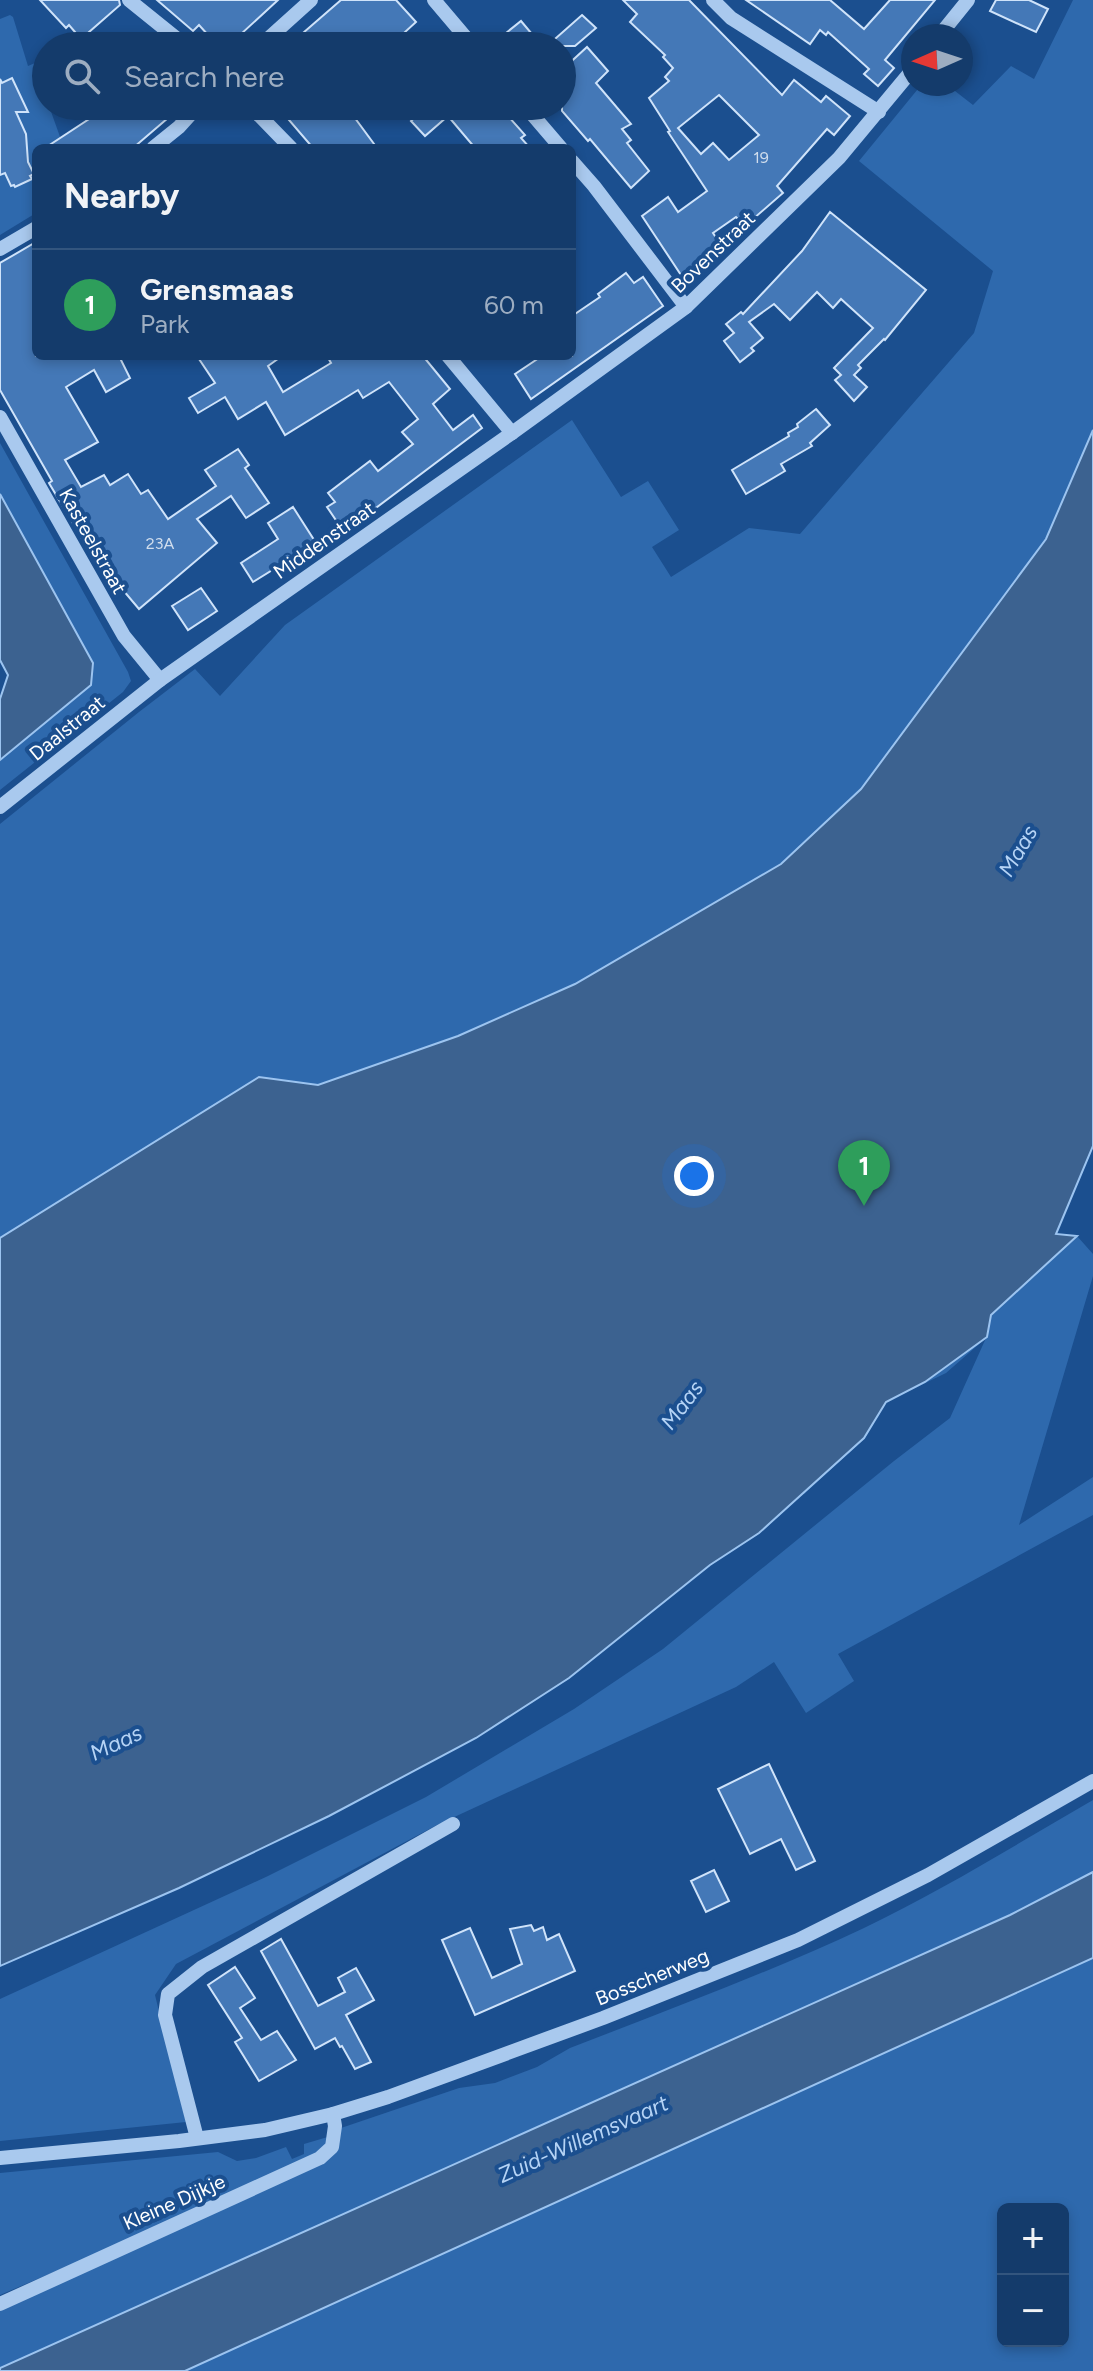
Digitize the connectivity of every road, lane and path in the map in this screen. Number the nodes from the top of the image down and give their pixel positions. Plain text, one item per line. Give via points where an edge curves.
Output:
1 (129, 0) edge
2 (311, 0) edge
3 (434, 0) edge
4 (713, 0) edge
5 (968, 0) edge
6 (949, 24) edge
7 (169, 32) edge
8 (276, 32) edge
9 (461, 32) edge
10 (901, 84) edge
11 (879, 112) junction
12 (185, 120) edge
13 (264, 120) edge
14 (537, 120) edge
15 (158, 144) edge
16 (287, 144) edge
17 (558, 144) edge
18 (576, 166) edge
19 (32, 230) edge
20 (0, 249) edge
21 (686, 307) junction
22 (451, 360) edge
23 (0, 417) edge
24 (512, 433) junction
25 (160, 680) junction
26 (0, 807) edge
27 (1093, 1781) edge
28 (453, 1824) dead end
29 (333, 2114) junction
30 (197, 2138) junction
31 (0, 2158) edge
32 (0, 2304) edge

1 - 7 street
2 - 8 street
3 - 9 street
4 - 11 street via 731,18
5 - 6 street
10 - 11 street, Bovenstraat
11 - 21 street, Bovenstraat
12 - 15 street
13 - 16 street
14 - 17 street
18 - 21 street
19 - 20 street
21 - 24 street, Bovenstraat
22 - 24 street
23 - 25 street, Kasteelstraat via 124,636
24 - 25 street, Middenstraat
25 - 26 street, Daalstraat
27 - 29 street, Bosscherweg via 928,1875 798,1940 588,2024
28 - 30 street via 202,1967 168,1994 165,2015
29 - 30 street, Bosscherweg
29 - 32 street, Kleine Dijkje via 332,2147 320,2158
30 - 31 street, Bosscherweg

